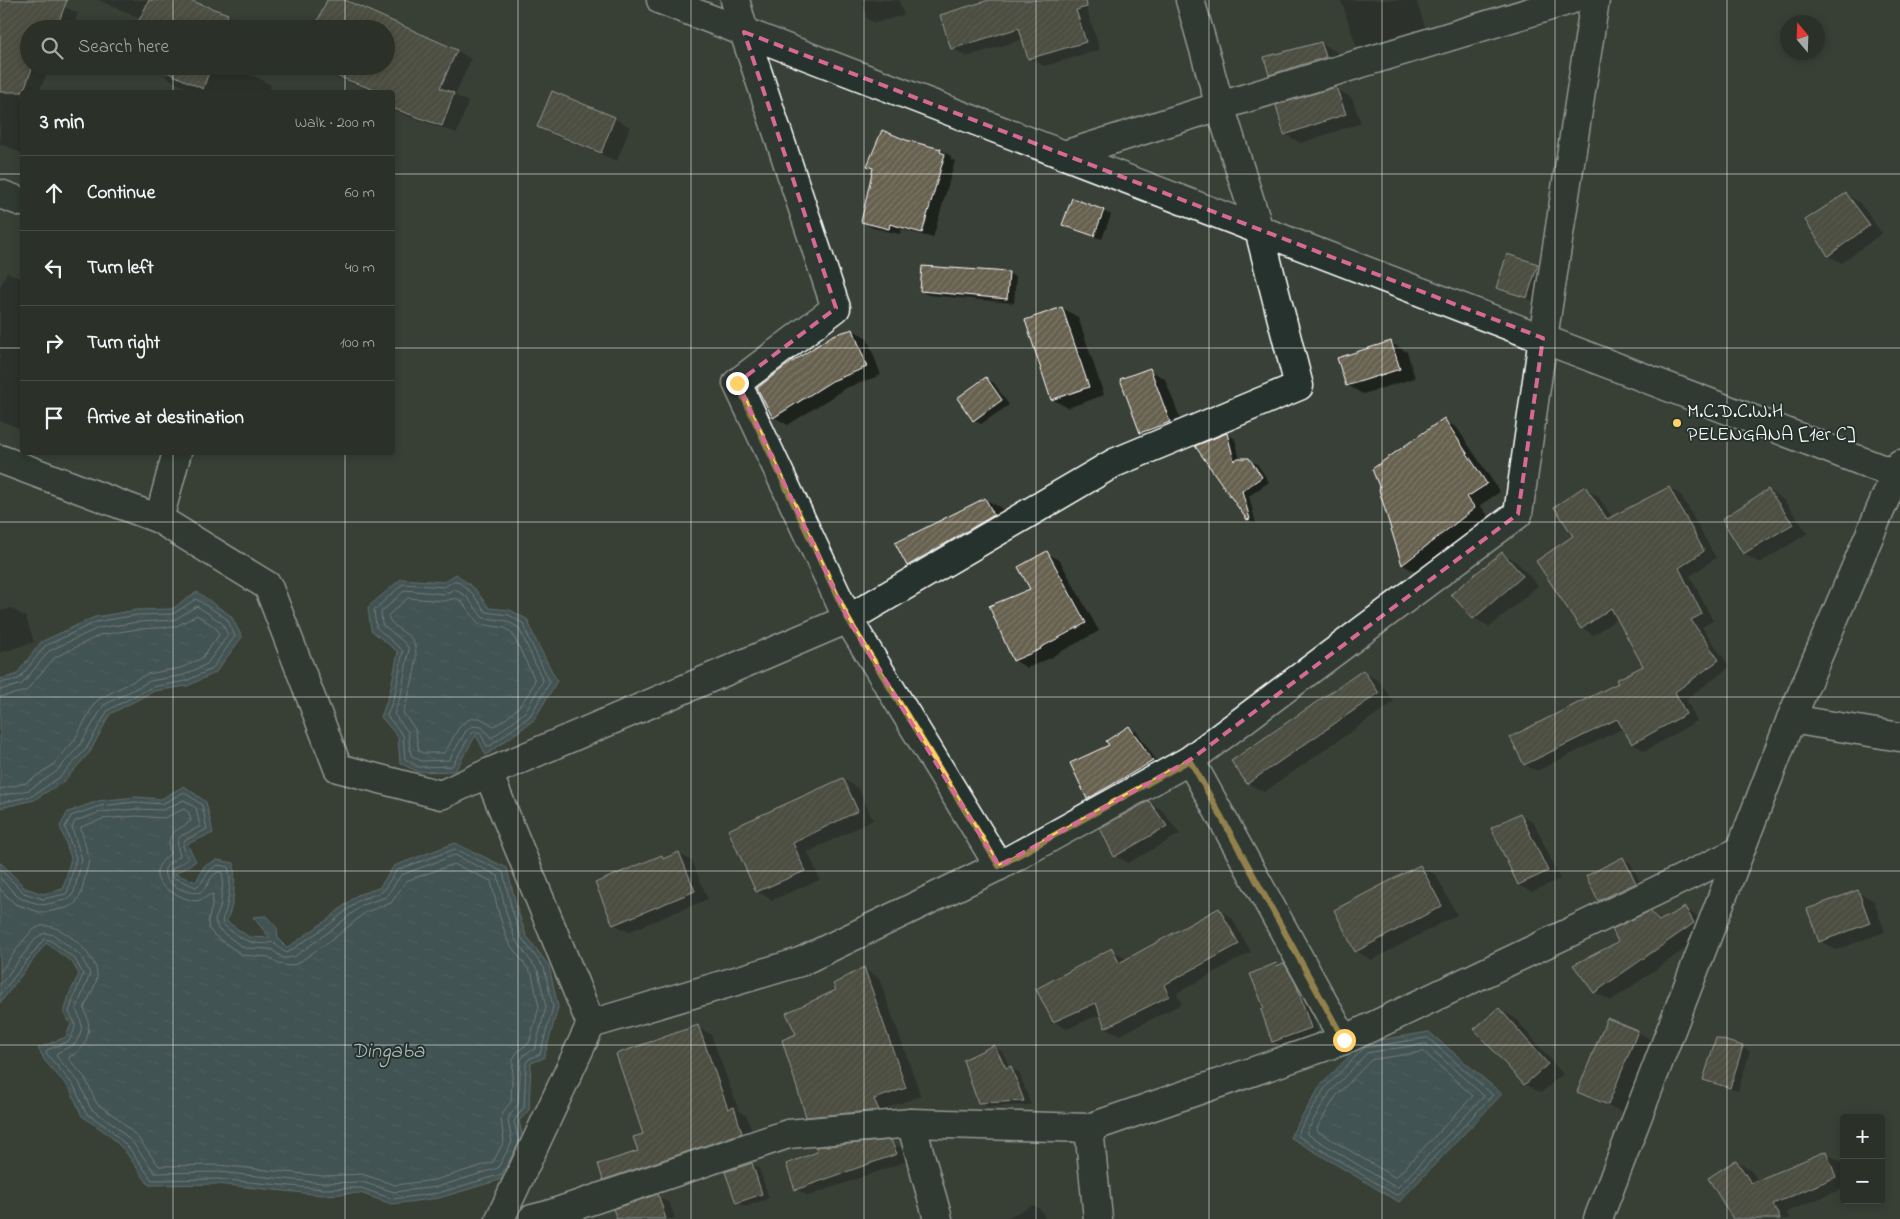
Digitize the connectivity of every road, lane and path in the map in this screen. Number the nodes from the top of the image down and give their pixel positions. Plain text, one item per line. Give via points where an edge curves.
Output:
1 (661, 0) edge
2 (736, 0) edge
3 (1190, 0) edge
4 (1570, 0) edge
5 (1595, 0) edge
6 (744, 32) junction
7 (1220, 106) junction
8 (1064, 155) junction
9 (0, 194) edge
10 (20, 201) edge
11 (1258, 230) junction
12 (1543, 338) junction
13 (176, 455) edge
14 (0, 459) edge
15 (1899, 471) edge
16 (159, 519) junction
17 (848, 619) junction
18 (1791, 719) junction
19 (1900, 737) edge
20 (1190, 760) junction
21 (488, 773) junction
22 (1738, 852) junction
23 (999, 866) junction
24 (591, 1024) junction
25 (1344, 1040) junction
26 (911, 1122) junction
27 (1089, 1128) junction
28 (500, 1219) edge
29 (532, 1219) edge
30 (938, 1219) edge
31 (1098, 1219) edge
32 (1598, 1219) edge

1 - 6 street
2 - 6 street
3 - 7 street
4 - 7 street
5 - 12 street
6 - 8 street
6 - 17 street via 836,308 737,383
7 - 8 street
7 - 11 street
8 - 11 street
9 - 10 street
11 - 12 street
11 - 17 street via 1299,386 1114,463
12 - 15 street
12 - 20 street via 1518,514
13 - 16 street
14 - 16 street
15 - 18 street
16 - 21 street via 268,586 338,768 441,795
17 - 21 street
17 - 23 street
18 - 19 street
18 - 22 street
20 - 23 street
20 - 25 street
21 - 24 street
22 - 25 street
22 - 32 street
23 - 24 street via 800,962
24 - 28 street
25 - 27 street
26 - 27 street
26 - 29 street via 788,1134
26 - 30 street
27 - 31 street

